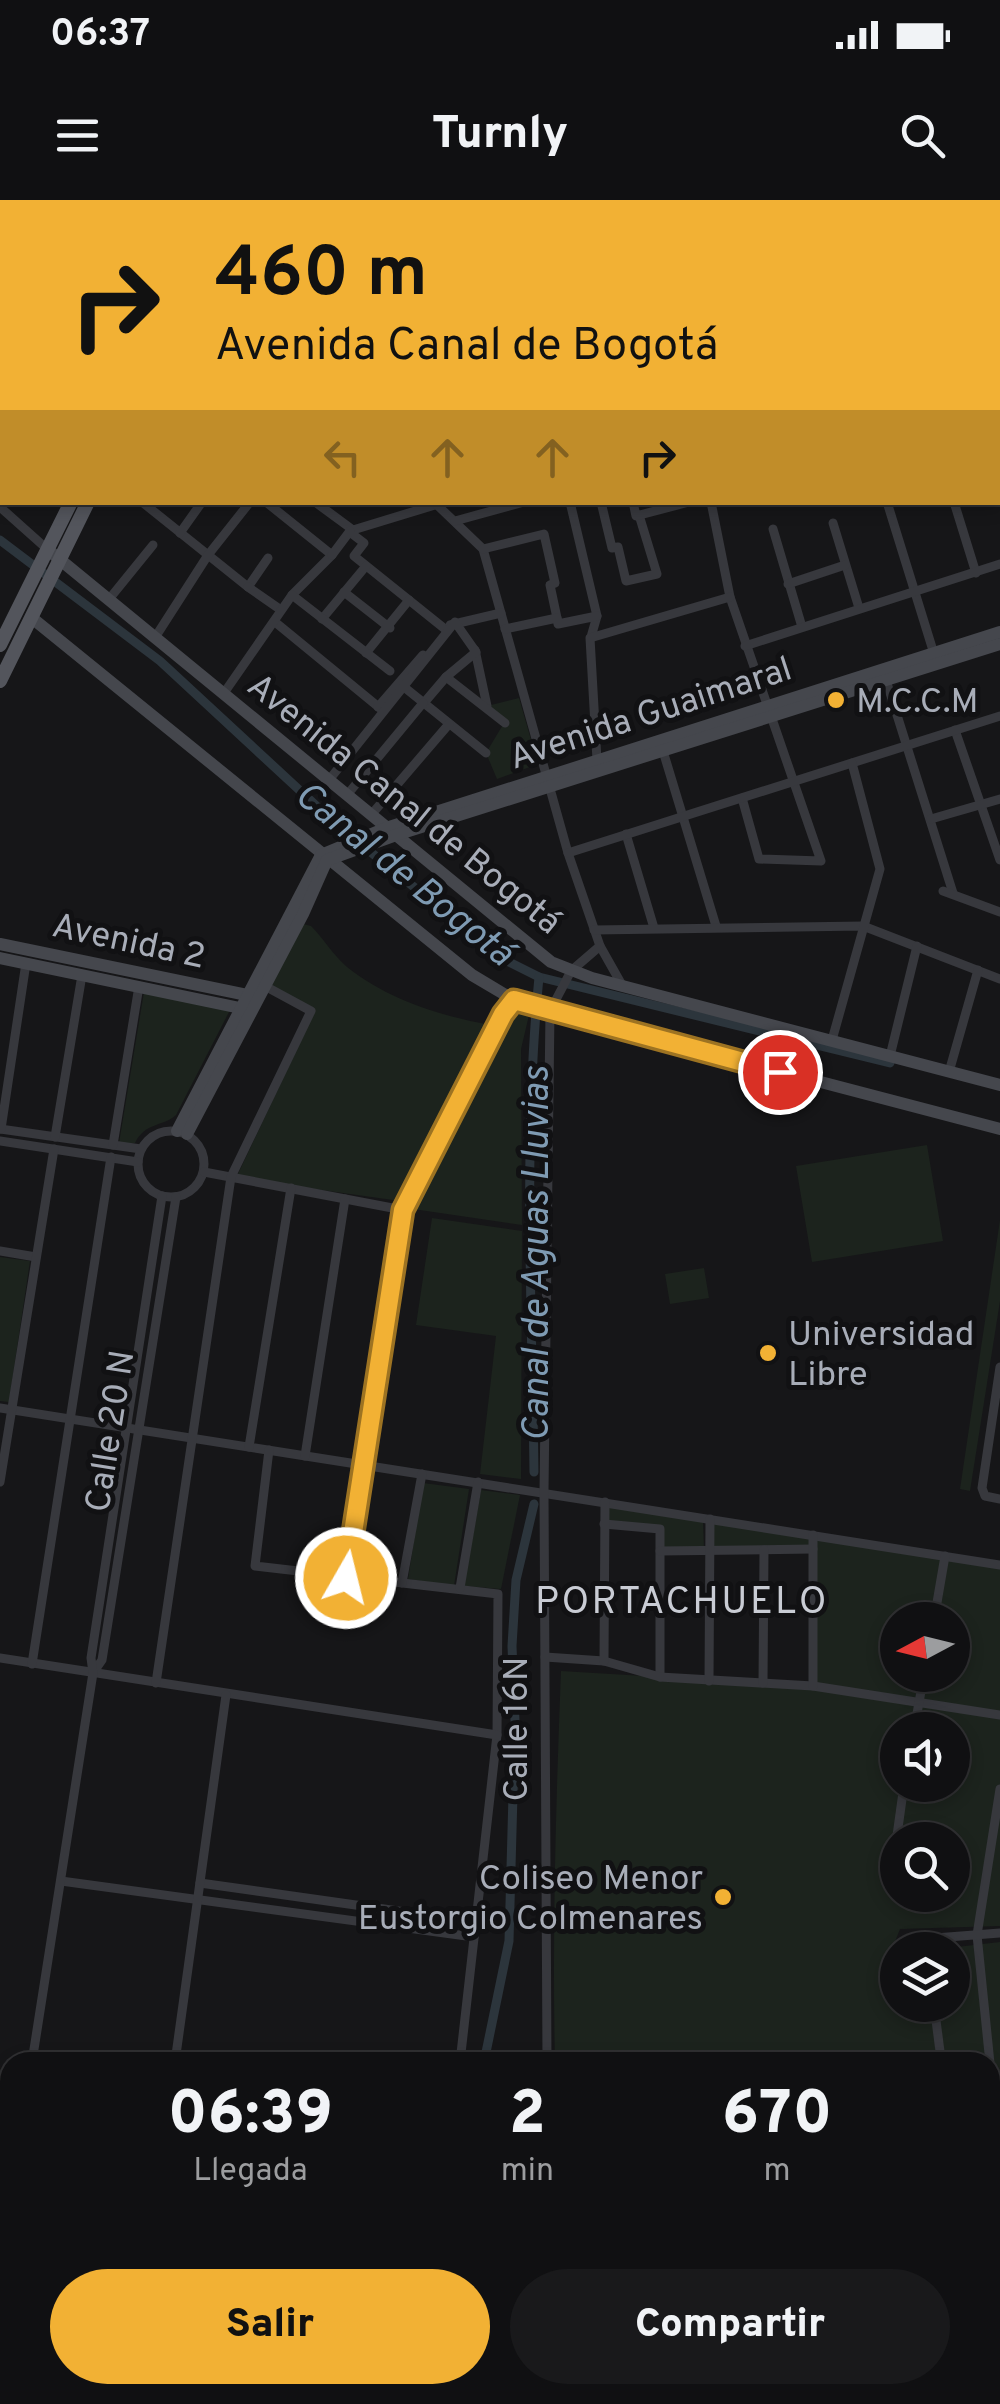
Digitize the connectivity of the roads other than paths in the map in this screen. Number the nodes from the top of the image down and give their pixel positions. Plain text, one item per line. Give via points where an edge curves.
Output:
1 (70, 505) edge
2 (87, 505) edge
3 (145, 505) edge
4 (200, 505) edge
5 (248, 505) edge
6 (270, 505) edge
7 (321, 505) edge
8 (321, 505) edge
9 (431, 505) edge
10 (435, 505) edge
11 (513, 505) edge
12 (571, 505) edge
13 (602, 505) edge
14 (634, 505) edge
15 (678, 505) edge
16 (712, 505) edge
17 (888, 505) edge
18 (955, 505) edge
19 (0, 507) edge
20 (640, 515) junction
21 (455, 521) junction
22 (832, 523) dead end
23 (772, 529) dead end
24 (180, 533) junction
25 (352, 533) junction
26 (153, 545) dead end
27 (483, 549) junction
28 (46, 552) junction
29 (208, 555) junction
30 (332, 555) junction
31 (268, 558) dead end
32 (59, 562) junction
33 (1000, 564) edge
34 (845, 565) junction
35 (366, 566) junction
36 (976, 572) junction
37 (788, 584) junction
38 (248, 587) junction
39 (916, 591) junction
40 (344, 592) junction
41 (292, 595) junction
42 (730, 597) junction
43 (110, 598) junction
44 (409, 600) junction
45 (859, 608) junction
46 (281, 610) junction
47 (500, 613) junction
48 (34, 616) junction
49 (597, 616) junction
50 (557, 618) junction
51 (322, 619) junction
52 (274, 622) junction
53 (460, 623) junction
54 (802, 627) junction
55 (390, 628) junction
56 (445, 628) junction
57 (505, 629) junction
58 (156, 636) junction
59 (590, 637) junction
60 (999, 640) edge
61 (0, 644) edge
62 (745, 646) junction
63 (476, 652) junction
64 (366, 653) junction
65 (936, 658) junction
66 (390, 671) dead end
67 (446, 677) junction
68 (886, 680) junction
69 (0, 681) edge
70 (404, 687) junction
71 (224, 693) junction
72 (423, 704) junction
73 (487, 706) junction
74 (381, 709) junction
75 (771, 710) junction
76 (1000, 716) edge
77 (504, 723) dead end
78 (449, 724) junction
79 (956, 730) junction
80 (907, 745) junction
81 (663, 751) junction
82 (486, 753) dead end
83 (597, 760) junction
84 (852, 762) junction
85 (328, 780) junction
86 (795, 781) junction
87 (546, 782) junction
88 (347, 795) junction
89 (742, 798) junction
90 (1000, 799) edge
91 (981, 805) junction
92 (371, 815) junction
93 (683, 816) junction
94 (930, 819) junction
95 (387, 833) junction
96 (626, 834) junction
97 (568, 853) junction
98 (327, 856) junction
99 (1000, 860) edge
100 (1000, 912) edge
101 (716, 926) junction
102 (862, 926) junction
103 (654, 928) junction
104 (594, 930) junction
105 (0, 944) edge
106 (600, 946) junction
107 (917, 946) junction
108 (0, 958) edge
109 (26, 964) junction
110 (978, 970) junction
111 (82, 975) junction
112 (569, 975) junction
113 (1000, 979) edge
114 (263, 985) junction
115 (139, 986) junction
116 (622, 986) junction
117 (243, 1001) junction
118 (519, 1002) junction
119 (549, 1008) junction
120 (832, 1040) junction
121 (890, 1056) junction
122 (949, 1072) junction
123 (1000, 1085) edge
124 (0, 1129) edge
125 (1000, 1130) edge
126 (182, 1132) junction
127 (55, 1137) junction
128 (0, 1140) edge
129 (113, 1145) junction
130 (54, 1149) junction
131 (142, 1149) junction
132 (111, 1158) junction
133 (138, 1162) junction
134 (204, 1172) junction
135 (231, 1177) junction
136 (290, 1188) junction
137 (162, 1196) junction
138 (176, 1196) junction
139 (345, 1199) junction
140 (403, 1210) junction
141 (0, 1252) edge
142 (36, 1257) junction
143 (1000, 1367) edge
144 (0, 1408) edge
145 (12, 1410) junction
146 (70, 1419) junction
147 (128, 1428) junction
148 (140, 1431) junction
149 (193, 1438) junction
150 (249, 1447) junction
151 (269, 1450) junction
152 (305, 1456) junction
153 (362, 1465) junction
154 (422, 1474) junction
155 (0, 1482) edge
156 (478, 1482) junction
157 (544, 1492) junction
158 (1000, 1499) edge
159 (605, 1502) junction
160 (710, 1519) junction
161 (604, 1524) junction
162 (813, 1535) junction
163 (813, 1549) junction
164 (660, 1550) junction
165 (710, 1550) junction
166 (764, 1550) junction
167 (945, 1556) junction
168 (1000, 1564) edge
169 (346, 1578) junction
170 (402, 1583) junction
171 (460, 1588) junction
172 (937, 1602) edge
173 (545, 1657) junction
174 (0, 1658) edge
175 (604, 1661) junction
176 (32, 1664) junction
177 (93, 1674) junction
178 (660, 1676) junction
179 (709, 1682) junction
180 (156, 1683) junction
181 (762, 1683) junction
182 (813, 1686) junction
183 (921, 1692) edge
184 (226, 1694) junction
185 (919, 1702) junction
186 (917, 1712) edge
187 (1000, 1715) edge
188 (497, 1736) junction
189 (1000, 1796) edge
190 (60, 1880) junction
191 (200, 1883) junction
192 (198, 1899) junction
193 (476, 1922) junction
194 (1000, 1933) edge
195 (977, 1935) junction
196 (970, 1936) edge
197 (474, 1937) junction
198 (936, 2022) edge
199 (34, 2052) edge
200 (176, 2052) edge
201 (461, 2052) edge
202 (547, 2052) edge
203 (939, 2052) edge
204 (990, 2052) edge

1 - 28 main road
2 - 32 main road
3 - 24 street
4 - 24 street
5 - 29 street
6 - 30 street
7 - 9 street via 352,530
8 - 25 street
10 - 21 street
11 - 21 street
12 - 49 street
13 - 20 street via 626,581 656,574
14 - 20 street
15 - 20 street
16 - 42 street
17 - 39 street
18 - 36 street
19 - 28 street, Avenida Canal de Bogotá
21 - 27 street
22 - 34 street
23 - 37 street
24 - 29 street
25 - 30 street
25 - 35 street via 364,543 354,556
26 - 43 street
27 - 47 street
27 - 50 street via 544,534
28 - 32 street, Avenida Canal de Bogotá
28 - 61 main road
29 - 38 street
29 - 58 street
30 - 41 street
31 - 38 street
32 - 43 street, Avenida Canal de Bogotá
32 - 48 main road
33 - 36 street
34 - 37 street
34 - 45 street
35 - 40 street
35 - 44 street
36 - 39 street
37 - 54 street
38 - 46 street
39 - 45 street
39 - 65 street
40 - 51 street
40 - 55 street
41 - 46 street
41 - 51 street
42 - 59 street
42 - 62 street
43 - 58 street, Avenida Canal de Bogotá
44 - 55 street
44 - 56 street
45 - 54 street
46 - 52 street
47 - 53 street
47 - 57 street
48 - 69 main road
48 - 98 street
49 - 50 street via 558,624
49 - 59 street
50 - 57 street
51 - 64 street
52 - 71 street
52 - 74 street
53 - 56 street
53 - 63 street
53 - 70 street
54 - 62 street
55 - 64 street
56 - 74 street
57 - 87 street
58 - 71 street, Avenida Canal de Bogotá
59 - 83 street
60 - 65 street, Avenida Guaimaral
62 - 75 street
63 - 67 street
63 - 73 street
64 - 66 street
65 - 68 street, Avenida Guaimaral
65 - 75 street, Avenida Guaimaral
67 - 72 street
67 - 73 street
68 - 75 street, Avenida Guaimaral
68 - 80 street
70 - 72 street
70 - 74 street
71 - 85 street, Avenida Canal de Bogotá
72 - 78 street
72 - 88 street
73 - 77 street
74 - 85 street
75 - 81 street, Avenida Guaimaral
75 - 83 street, Avenida Guaimaral
75 - 86 street
76 - 79 street
78 - 82 street
78 - 92 street
79 - 80 street
79 - 91 street
80 - 84 street
80 - 94 street
81 - 87 street, Avenida Guaimaral
81 - 93 street
83 - 87 street, Avenida Guaimaral
84 - 86 street
84 - 102 street via 880,868
85 - 88 street, Avenida Canal de Bogotá
86 - 89 street
86 - 89 street via 821,861 759,859
87 - 95 street, Avenida Guaimaral
87 - 97 street
88 - 92 street, Avenida Canal de Bogotá
89 - 93 street
90 - 91 street
91 - 94 street
91 - 99 street
92 - 95 street, Avenida Canal de Bogotá
93 - 96 street
93 - 101 street
94 - 100 street via 948,892
95 - 98 street, Avenida Guaimaral
95 - 112 street, Avenida Canal de Bogotá
96 - 97 street
96 - 103 street
97 - 104 street
98 - 114 street
98 - 117 street
98 - 118 street via 472,976
101 - 102 street
101 - 103 street
102 - 107 street
102 - 120 street
103 - 104 street
104 - 106 street
105 - 117 street, Avenida 2
106 - 112 street
106 - 116 street
107 - 110 street
107 - 121 street
108 - 109 street, Avenida 2
109 - 111 street, Avenida 2
109 - 124 street
110 - 113 street
110 - 122 street
111 - 115 street, Avenida 2
111 - 127 street
112 - 116 street, Avenida Canal de Bogotá
112 - 119 street, Calle 16N
114 - 126 street
114 - 135 street via 311,1011
115 - 117 street, Avenida 2
115 - 129 street
116 - 120 street, Avenida Canal de Bogotá
117 - 126 street
118 - 119 street
118 - 140 street via 503,1014
119 - 125 street
119 - 157 street, Calle 16N
120 - 121 street, Avenida Canal de Bogotá
121 - 122 street, Avenida Canal de Bogotá
122 - 123 street, Avenida Canal de Bogotá
124 - 127 street
126 - 131 street via 156,1134
126 - 134 street via 202,1150
127 - 129 street
128 - 130 street
129 - 131 street
130 - 132 street
130 - 142 street
131 - 133 street
132 - 133 street
132 - 146 street
133 - 137 street via 144,1183
134 - 135 street
134 - 138 street
135 - 136 street
135 - 149 street
136 - 139 street
136 - 150 street
137 - 138 street
137 - 147 street, Calle 20 N
138 - 148 street, Calle 20 N
139 - 140 street
139 - 152 street
140 - 153 street
141 - 142 street
142 - 145 street
143 - 158 street via 982,1494
144 - 145 street
145 - 146 street
145 - 155 street
146 - 147 street
146 - 176 street
147 - 148 street
147 - 177 street, Calle 20 N
148 - 149 street
148 - 177 street, Calle 20 N via 102,1660
149 - 150 street
149 - 180 street
150 - 151 street
151 - 152 street
151 - 169 street via 255,1566
152 - 153 street
153 - 154 street
153 - 169 street
154 - 156 street
154 - 170 street
156 - 157 street
156 - 171 street
157 - 159 street
157 - 173 street, Calle 16N
159 - 160 street
159 - 161 street
160 - 162 street
160 - 165 street
161 - 164 street via 660,1528
161 - 175 street
162 - 163 street
162 - 167 street
163 - 166 street
163 - 182 street
164 - 165 street
164 - 178 street
165 - 166 street
165 - 179 street
166 - 181 street
167 - 168 street
167 - 172 street
169 - 170 street
170 - 171 street
171 - 188 street via 495,1591 499,1598
173 - 175 street
173 - 202 street, Calle 16N
174 - 176 street
175 - 178 street
176 - 177 street
177 - 180 street
177 - 190 street, Calle 20 N
178 - 179 street
179 - 181 street
180 - 184 street
181 - 182 street
182 - 185 street
183 - 185 street
184 - 188 street
184 - 191 street
185 - 186 street
185 - 187 street
188 - 193 street
189 - 195 street
190 - 192 street
190 - 199 street, Calle 20 N
191 - 192 street
191 - 193 street
192 - 197 street
192 - 200 street
193 - 197 street
194 - 195 street
195 - 196 street
195 - 204 street
197 - 201 street
198 - 203 street

